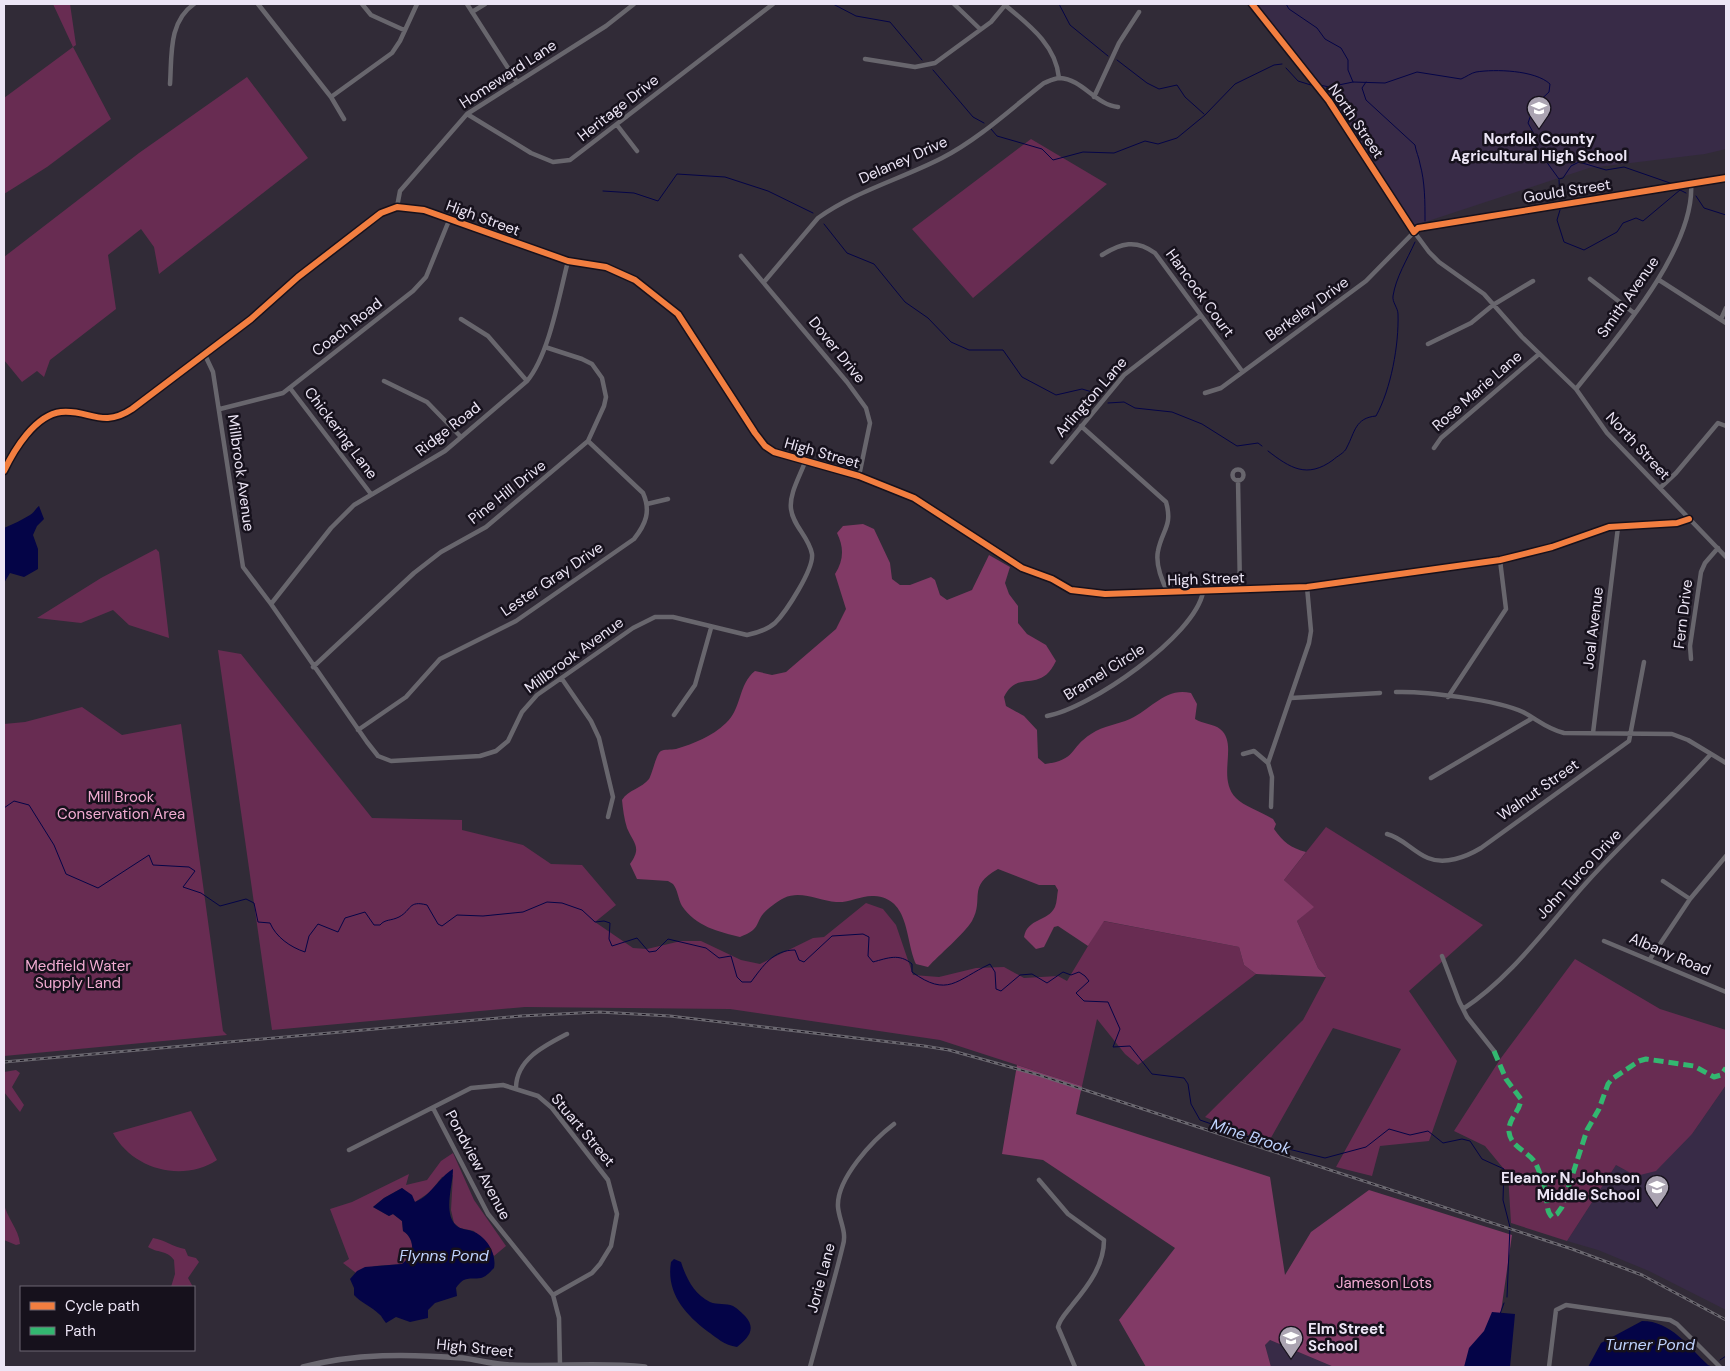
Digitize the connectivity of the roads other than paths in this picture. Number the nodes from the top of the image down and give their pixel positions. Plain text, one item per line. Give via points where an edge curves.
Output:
1 (194, 4) edge
2 (258, 4) edge
3 (362, 4) edge
4 (417, 4) edge
5 (467, 4) edge
6 (485, 4) edge
7 (634, 4) edge
8 (773, 4) edge
9 (954, 4) edge
10 (1005, 4) edge
11 (1252, 4) edge
12 (472, 12) junction
13 (1139, 12) dead end
14 (980, 29) junction
15 (404, 30) junction
16 (865, 59) dead end
17 (1059, 78) junction
18 (517, 82) junction
19 (170, 84) dead end
20 (331, 97) junction
21 (1094, 97) junction
22 (1118, 107) dead end
23 (467, 114) junction
24 (344, 119) dead end
25 (617, 125) junction
26 (637, 150) dead end
27 (1726, 178) edge
28 (1691, 184) junction
29 (396, 206) junction
30 (450, 218) junction
31 (1414, 232) junction
32 (1102, 255) dead end
33 (741, 256) dead end
34 (568, 261) junction
35 (1590, 279) dead end
36 (1533, 280) dead end
37 (1659, 280) junction
38 (764, 282) junction
39 (1493, 305) junction
40 (1726, 308) edge
41 (1634, 313) junction
42 (1200, 316) junction
43 (461, 319) dead end
44 (1721, 319) junction
45 (1726, 323) edge
46 (1428, 344) dead end
47 (545, 347) junction
48 (1538, 354) junction
49 (205, 355) junction
50 (1242, 372) junction
51 (384, 381) dead end
52 (527, 381) junction
53 (290, 388) junction
54 (1576, 389) junction
55 (1206, 392) dead end
56 (220, 409) junction
57 (1081, 426) junction
58 (1726, 426) edge
59 (461, 437) junction
60 (588, 441) junction
61 (1434, 448) dead end
62 (805, 462) junction
63 (1052, 462) dead end
64 (4, 471) edge
65 (859, 476) junction
66 (1238, 480) dead end
67 (1660, 488) junction
68 (371, 494) junction
69 (668, 499) dead end
70 (647, 504) junction
71 (1689, 519) junction
72 (1618, 526) junction
73 (1718, 548) junction
74 (1726, 556) edge
75 (1500, 560) junction
76 (1307, 587) junction
77 (1240, 590) junction
78 (1203, 592) junction
79 (1168, 593) junction
80 (271, 604) junction
81 (711, 628) junction
82 (1691, 660) dead end
83 (1644, 662) dead end
84 (313, 667) junction
85 (562, 679) junction
86 (1396, 692) dead end
87 (1380, 693) dead end
88 (1448, 697) junction
89 (1291, 698) junction
90 (674, 715) dead end
91 (1046, 716) dead end
92 (1531, 718) junction
93 (358, 730) junction
94 (1593, 733) junction
95 (1632, 733) junction
96 (1243, 754) dead end
97 (1711, 754) junction
98 (1268, 763) junction
99 (1726, 763) edge
100 (1431, 778) dead end
101 (1271, 807) dead end
102 (608, 817) dead end
103 (1387, 834) dead end
104 (1726, 856) edge
105 (1663, 881) dead end
106 (1690, 899) junction
107 (1604, 941) dead end
108 (1442, 956) dead end
109 (1650, 959) junction
110 (1726, 991) edge
111 (1463, 1010) junction
112 (567, 1034) dead end
113 (1494, 1051) dead end
114 (516, 1087) junction
115 (433, 1108) junction
116 (894, 1124) dead end
117 (349, 1150) dead end
118 (1039, 1180) dead end
119 (553, 1295) junction
120 (560, 1365) junction
121 (498, 1366) edge
122 (508, 1366) edge
123 (303, 1367) edge
124 (645, 1367) edge
125 (810, 1367) edge
126 (1075, 1367) edge
127 (1549, 1367) edge
128 (1720, 1367) edge

1 - 19 street via 183,14 174,33
2 - 20 street
3 - 15 street via 371,15
4 - 15 street
5 - 12 street
6 - 12 street
7 - 18 street, Homeward Lane via 606,26
8 - 25 street, Heritage Drive
9 - 14 street
10 - 14 street via 991,22
10 - 17 street via 1050,49 1058,64
11 - 31 street, North Street via 1329,101
12 - 18 street
13 - 21 street via 1119,42
14 - 16 street via 935,63 925,66 893,65
15 - 20 street via 392,53
17 - 21 street
17 - 38 street, Delaney Drive via 1044,83 958,149 829,210 818,218
18 - 23 street, Homeward Lane
20 - 24 street
21 - 22 street via 1109,106
23 - 25 street, Heritage Drive via 553,162 570,160
23 - 29 street, Homeward Lane via 400,191
25 - 26 street
27 - 28 street, Gould Street
28 - 31 street, Gould Street via 1480,217 1418,228
28 - 37 street, Smith Avenue via 1691,201 1685,224
29 - 30 street, High Street
29 - 49 street via 381,212
30 - 34 street, High Street
30 - 53 street, Coach Road via 438,252 420,284
31 - 39 street, North Street via 1439,262 1471,284
31 - 50 street, Berkeley Drive via 1366,281
32 - 42 street, Hancock Court via 1118,245 1129,243 1147,247 1155,253
33 - 38 street, Dover Drive
34 - 47 street, Ridge Road
34 - 62 street, High Street via 606,268 635,280 667,304 684,322 765,446
35 - 41 street
36 - 39 street
37 - 41 street, Smith Avenue
37 - 44 street
38 - 65 street, Dover Drive via 866,408 870,423
39 - 46 street via 1471,323
39 - 48 street, North Street
40 - 44 street
41 - 54 street, Smith Avenue
42 - 50 street, Hancock Court
42 - 57 street, Arlington Lane via 1124,375
43 - 52 street via 488,336
44 - 45 street
47 - 52 street, Ridge Road via 536,371
47 - 60 street, Pine Hill Drive via 592,364 602,378 606,397 604,406
48 - 54 street, North Street
48 - 61 street, Rose Marie Lane via 1441,438
49 - 56 street, Millbrook Avenue via 213,372
49 - 64 street via 124,414 113,418 61,412 49,416 18,444
50 - 55 street, Berkeley Drive via 1221,388
51 - 59 street via 427,402
52 - 59 street, Ridge Road
53 - 56 street, Coach Road via 276,396
53 - 68 street, Chickering Lane
54 - 67 street, North Street via 1607,433
56 - 80 street, Millbrook Avenue via 243,567
57 - 63 street, Arlington Lane
57 - 79 street via 1166,502 1170,516 1157,555
58 - 67 street via 1718,423
59 - 68 street, Ridge Road via 414,471
60 - 70 street via 636,486
60 - 84 street, Pine Hill Drive via 486,526 449,547 414,573
62 - 65 street, High Street
62 - 81 street, Millbrook Avenue via 792,496 791,508 792,517 812,553 809,571 780,618 766,630 747,635
65 - 79 street, High Street via 914,498 1013,564 1071,590 1105,594
66 - 77 street
67 - 71 street, North Street
68 - 80 street, Ridge Road via 342,516
69 - 70 street
70 - 93 street, Lester Gray Drive via 647,520 634,539 516,621 440,659 406,697
71 - 72 street, High Street via 1677,523
71 - 73 street, North Street
72 - 75 street, High Street
72 - 94 street, Joal Avenue
73 - 74 street, North Street
73 - 82 street, Fern Drive via 1701,572 1690,646
75 - 76 street, High Street
75 - 88 street via 1506,609
76 - 77 street, High Street
76 - 89 street via 1311,631
77 - 78 street, High Street
78 - 79 street, High Street
78 - 91 street, Bramel Circle via 1202,599 1183,625 1154,656 1074,708
80 - 84 street, Millbrook Avenue
81 - 85 street, Millbrook Avenue via 673,617 655,617
81 - 90 street via 694,685
83 - 95 street
84 - 93 street, Millbrook Avenue
85 - 93 street, Millbrook Avenue via 529,703 508,741 489,754 391,761 373,751
85 - 102 street via 592,721 599,738 613,797
86 - 88 street via 1417,691
87 - 89 street
88 - 92 street via 1502,706 1524,712
89 - 98 street
92 - 94 street via 1551,730
92 - 100 street
94 - 95 street
95 - 97 street via 1672,734
95 - 103 street, Walnut Street via 1628,742 1466,857 1428,858
96 - 98 street via 1254,752
97 - 99 street
97 - 111 street, John Turco Drive via 1498,981
98 - 101 street via 1272,777
104 - 106 street
105 - 106 street
106 - 109 street
107 - 109 street, Albany Road
108 - 111 street
109 - 110 street, Albany Road
111 - 113 street
112 - 114 street via 544,1046 525,1062 517,1073
114 - 115 street, Stuart Street via 497,1084 471,1088
114 - 119 street, Stuart Street via 538,1096 552,1108 608,1180 615,1202 616,1227 607,1255 592,1273
115 - 117 street, Stuart Street
115 - 119 street, Pondview Avenue via 488,1214
116 - 125 street, Jorie Lane via 860,1158 839,1193 844,1243
118 - 126 street via 1068,1214 1104,1240 1101,1259 1092,1278 1058,1327
119 - 120 street, Pondview Avenue via 559,1318
120 - 122 main road, High Street
120 - 124 main road, High Street
121 - 122 main road, High Street
121 - 123 main road, High Street via 464,1359 393,1355 343,1358
127 - 128 street via 1556,1310 1561,1306 1670,1320

